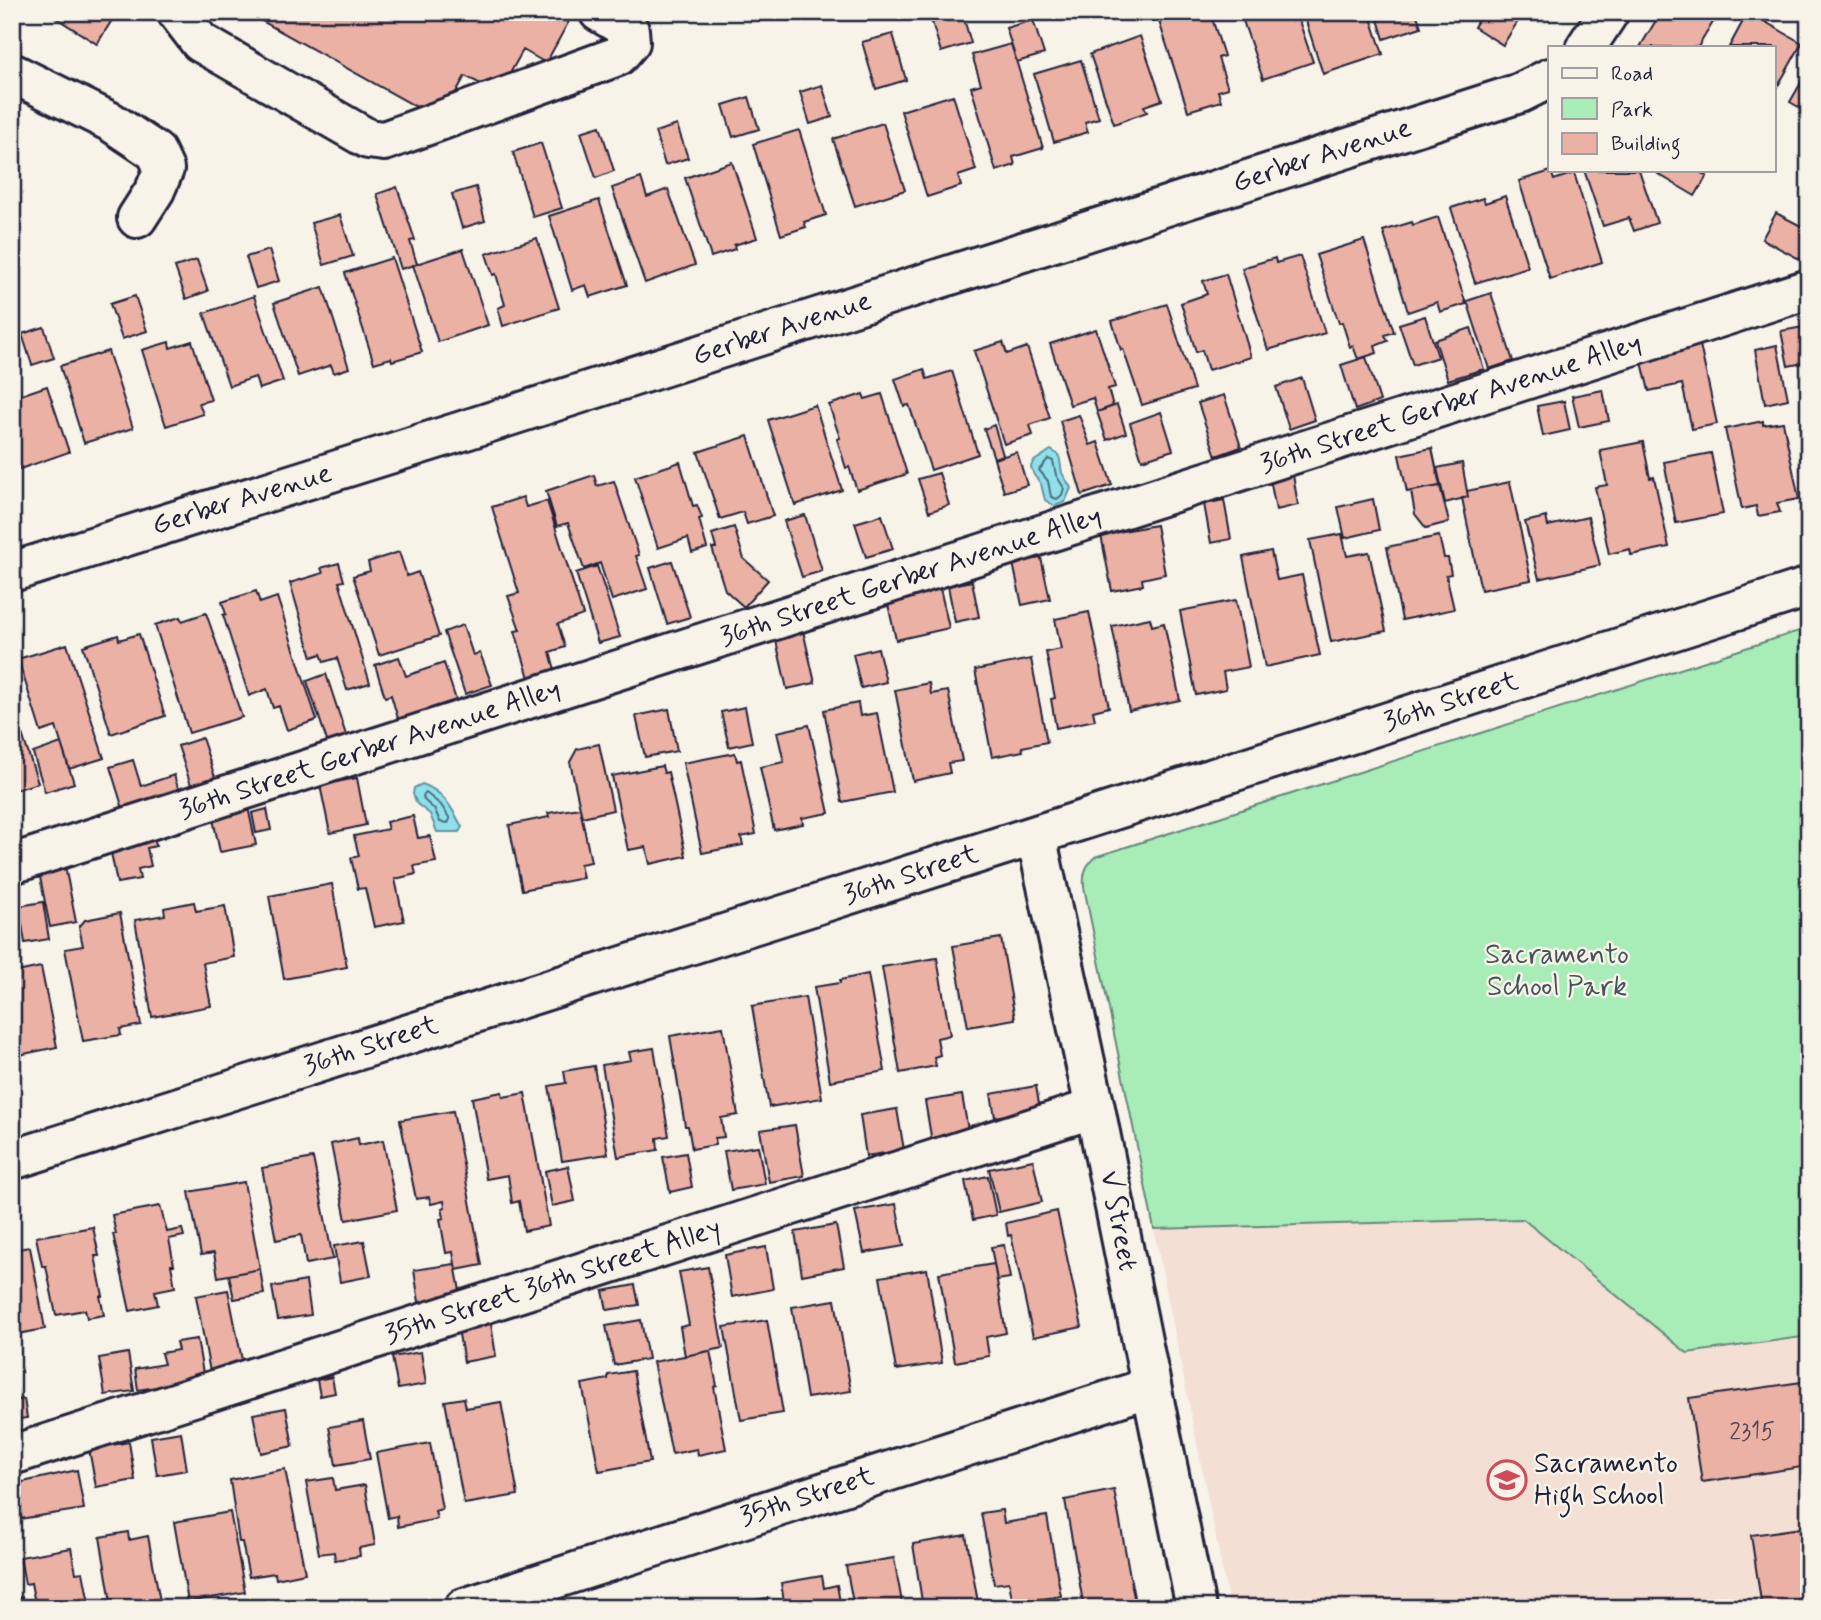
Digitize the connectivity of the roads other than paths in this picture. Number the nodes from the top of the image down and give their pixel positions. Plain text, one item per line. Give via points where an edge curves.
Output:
1 (177, 12) edge
2 (599, 12) edge
3 (1609, 12) edge
4 (1587, 46) edge
5 (12, 73) edge
6 (1548, 79) edge
7 (137, 218) dead end
8 (1809, 289) edge
9 (12, 572) edge
10 (1809, 587) edge
11 (1036, 835) junction
12 (12, 864) edge
13 (1095, 1108) junction
14 (12, 1160) edge
15 (1151, 1387) junction
16 (12, 1455) edge
17 (464, 1608) edge
18 (1196, 1608) edge

1 - 2 street via 200,42 368,139 384,141 618,57 631,42 629,30
3 - 4 street
5 - 7 street via 111,122 156,152 164,169
6 - 9 street, Gerber Avenue via 1520,93
8 - 12 street, 36th Street Gerber Avenue Alley
10 - 11 street, 36th Street
11 - 13 street, V Street
11 - 14 street, 36th Street
13 - 15 street, V Street
13 - 16 street, 35th Street 36th Street Alley
15 - 17 street, 35th Street
15 - 18 street, V Street

